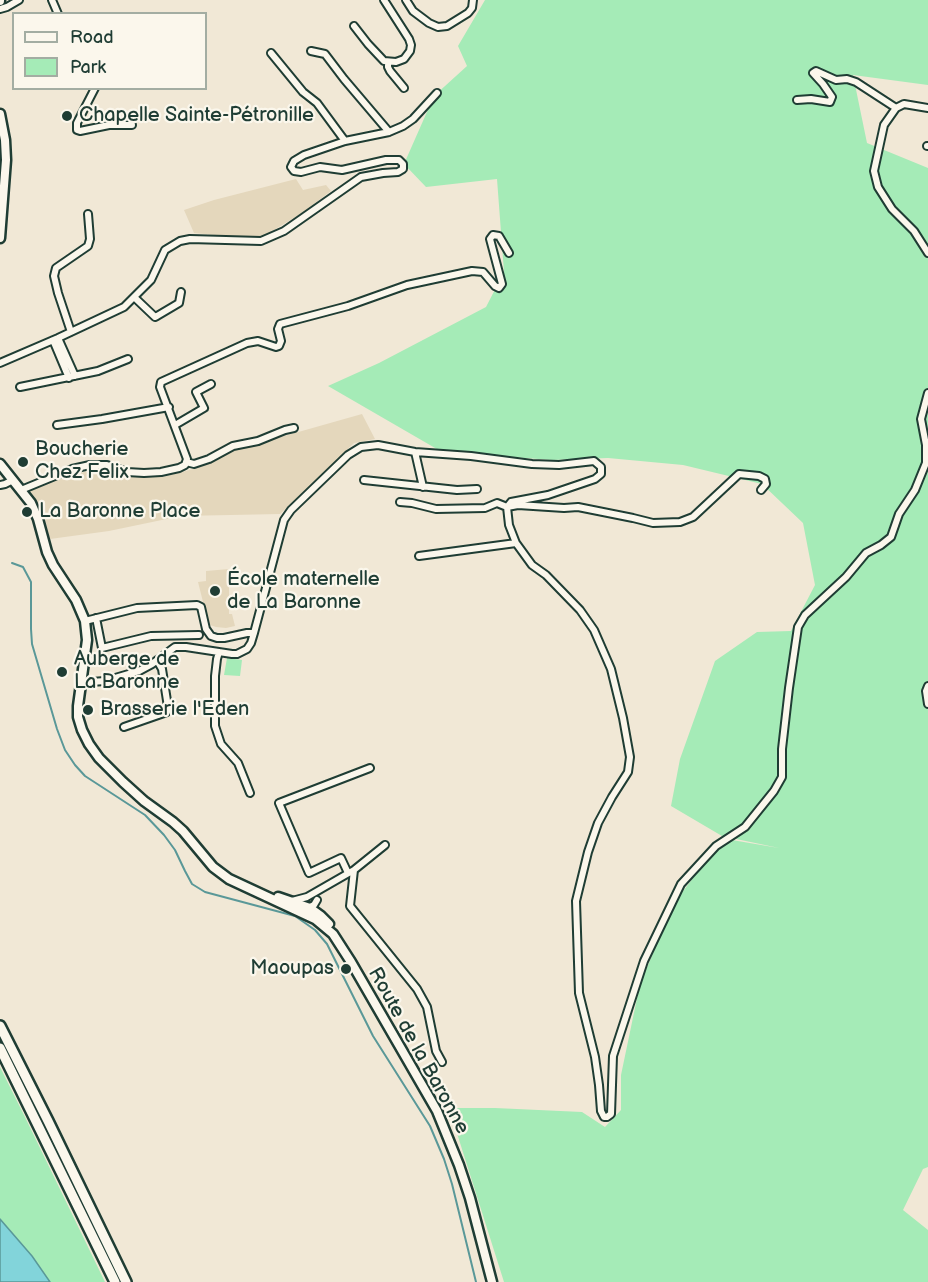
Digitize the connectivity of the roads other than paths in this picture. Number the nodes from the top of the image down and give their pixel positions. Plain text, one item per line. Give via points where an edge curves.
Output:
1 (19, 0) edge
2 (384, 0) edge
3 (406, 0) edge
4 (473, 0) edge
5 (0, 9) edge
6 (354, 26) dead end
7 (311, 51) dead end
8 (271, 53) dead end
9 (388, 62) junction
10 (404, 88) dead end
11 (94, 90) edge
12 (436, 93) dead end
13 (797, 100) dead end
14 (896, 108) junction
15 (928, 108) edge
16 (0, 114) edge
17 (132, 125) dead end
18 (389, 132) junction
19 (345, 141) junction
20 (88, 214) dead end
21 (0, 238) edge
22 (509, 253) dead end
23 (928, 253) edge
24 (182, 292) dead end
25 (134, 297) junction
26 (71, 332) junction
27 (55, 339) junction
28 (128, 359) dead end
29 (0, 363) edge
30 (72, 377) junction
31 (211, 384) dead end
32 (20, 387) dead end
33 (928, 393) edge
34 (169, 407) junction
35 (57, 425) dead end
36 (175, 425) junction
37 (294, 428) dead end
38 (415, 452) junction
39 (186, 462) junction
40 (0, 464) edge
41 (13, 480) junction
42 (364, 480) dead end
43 (0, 485) edge
44 (423, 487) junction
45 (477, 489) dead end
46 (21, 490) junction
47 (761, 490) dead end
48 (400, 502) dead end
49 (507, 507) junction
50 (516, 543) junction
51 (419, 556) dead end
52 (96, 618) junction
53 (86, 621) junction
54 (254, 633) junction
55 (199, 635) dead end
56 (219, 652) junction
57 (157, 660) junction
58 (80, 681) junction
59 (928, 686) edge
60 (928, 704) edge
61 (124, 727) dead end
62 (370, 768) dead end
63 (250, 793) dead end
64 (385, 845) dead end
65 (351, 872) junction
66 (322, 889) junction
67 (307, 897) junction
68 (317, 900) junction
69 (287, 902) junction
70 (309, 910) junction
71 (321, 916) junction
72 (339, 943) junction
73 (0, 1026) edge
74 (0, 1048) edge
75 (442, 1062) dead end
76 (115, 1282) edge
77 (126, 1282) edge
78 (492, 1282) edge

1 - 5 street
2 - 9 street via 411,45 404,59
3 - 4 street via 413,11 438,27 468,13
6 - 9 street
7 - 18 street via 325,54
8 - 19 street via 317,103
9 - 10 street via 390,71
11 - 17 street via 77,123 78,130
12 - 18 street via 413,119
13 - 14 street via 830,102 832,97 813,73 816,71 836,80 856,82
14 - 15 street via 904,104
14 - 23 street via 884,124 874,171 878,187 892,209 914,231
16 - 21 main road via 6,160
18 - 19 street
19 - 25 street via 304,155 291,167 301,172 320,167 342,170 399,160 403,169 360,177 284,231 261,242 180,241 165,250 151,280
20 - 26 street via 88,246 54,272
22 - 34 street via 499,236 493,235 490,239 502,284 499,288 483,272 472,270 407,285 280,324 279,346 258,341 247,343 161,382
24 - 25 street via 179,303 155,317
25 - 26 street via 124,308
26 - 27 street
27 - 29 street
27 - 30 street
28 - 30 street
30 - 32 street
31 - 36 street via 196,392 204,408
33 - 50 street via 921,419 926,463 891,537 866,553 798,627 782,777 745,827 716,846 681,884 644,961 613,1056 611,1114 607,1117 601,1112 595,1057 579,993 576,901 598,823 628,772 630,757 611,669 594,630
34 - 35 street
34 - 36 street
36 - 39 street
37 - 39 street via 233,446 194,464
38 - 44 street
38 - 49 street via 532,464 594,461 601,466 601,474 595,479 548,495 511,501
38 - 54 street via 378,445 362,447 348,455 291,510 284,520
39 - 46 street via 179,468 144,473 90,465
40 - 41 main road, Route de la Baronne
41 - 43 street
41 - 46 main road, Route de la Baronne
42 - 44 street
44 - 45 street
46 - 53 main road, Route de la Baronne via 35,512 53,565
47 - 49 street via 765,479 739,474 693,517 680,522 653,523 578,507
48 - 49 street via 436,509 485,508 497,504
49 - 50 street
50 - 51 street
52 - 53 street
52 - 54 street via 137,608 197,605 211,636
52 - 55 street via 102,648 151,636
53 - 58 main road, Route de la Baronne
54 - 56 street via 247,649 232,654
56 - 57 street via 175,647
56 - 63 street via 215,726 221,744 238,763
57 - 58 street via 146,668 105,681
57 - 61 street via 162,669 167,712
58 - 69 main road, Route de la Baronne via 78,717 82,730 111,772 183,831 213,867 229,879
59 - 60 street
62 - 65 street via 279,803 309,873 341,858
64 - 65 street
65 - 66 street
65 - 75 street via 350,906 417,989 427,1008
66 - 67 street
66 - 68 street
67 - 69 street
67 - 70 street
68 - 70 street
68 - 71 street
69 - 70 main road, Route de la Baronne
70 - 71 main road, Route de la Baronne
70 - 72 main road, Route de la Baronne
71 - 72 main road, Route de la Baronne
72 - 78 main road, Route de la Baronne via 441,1120 466,1187
73 - 77 highway
74 - 76 highway

